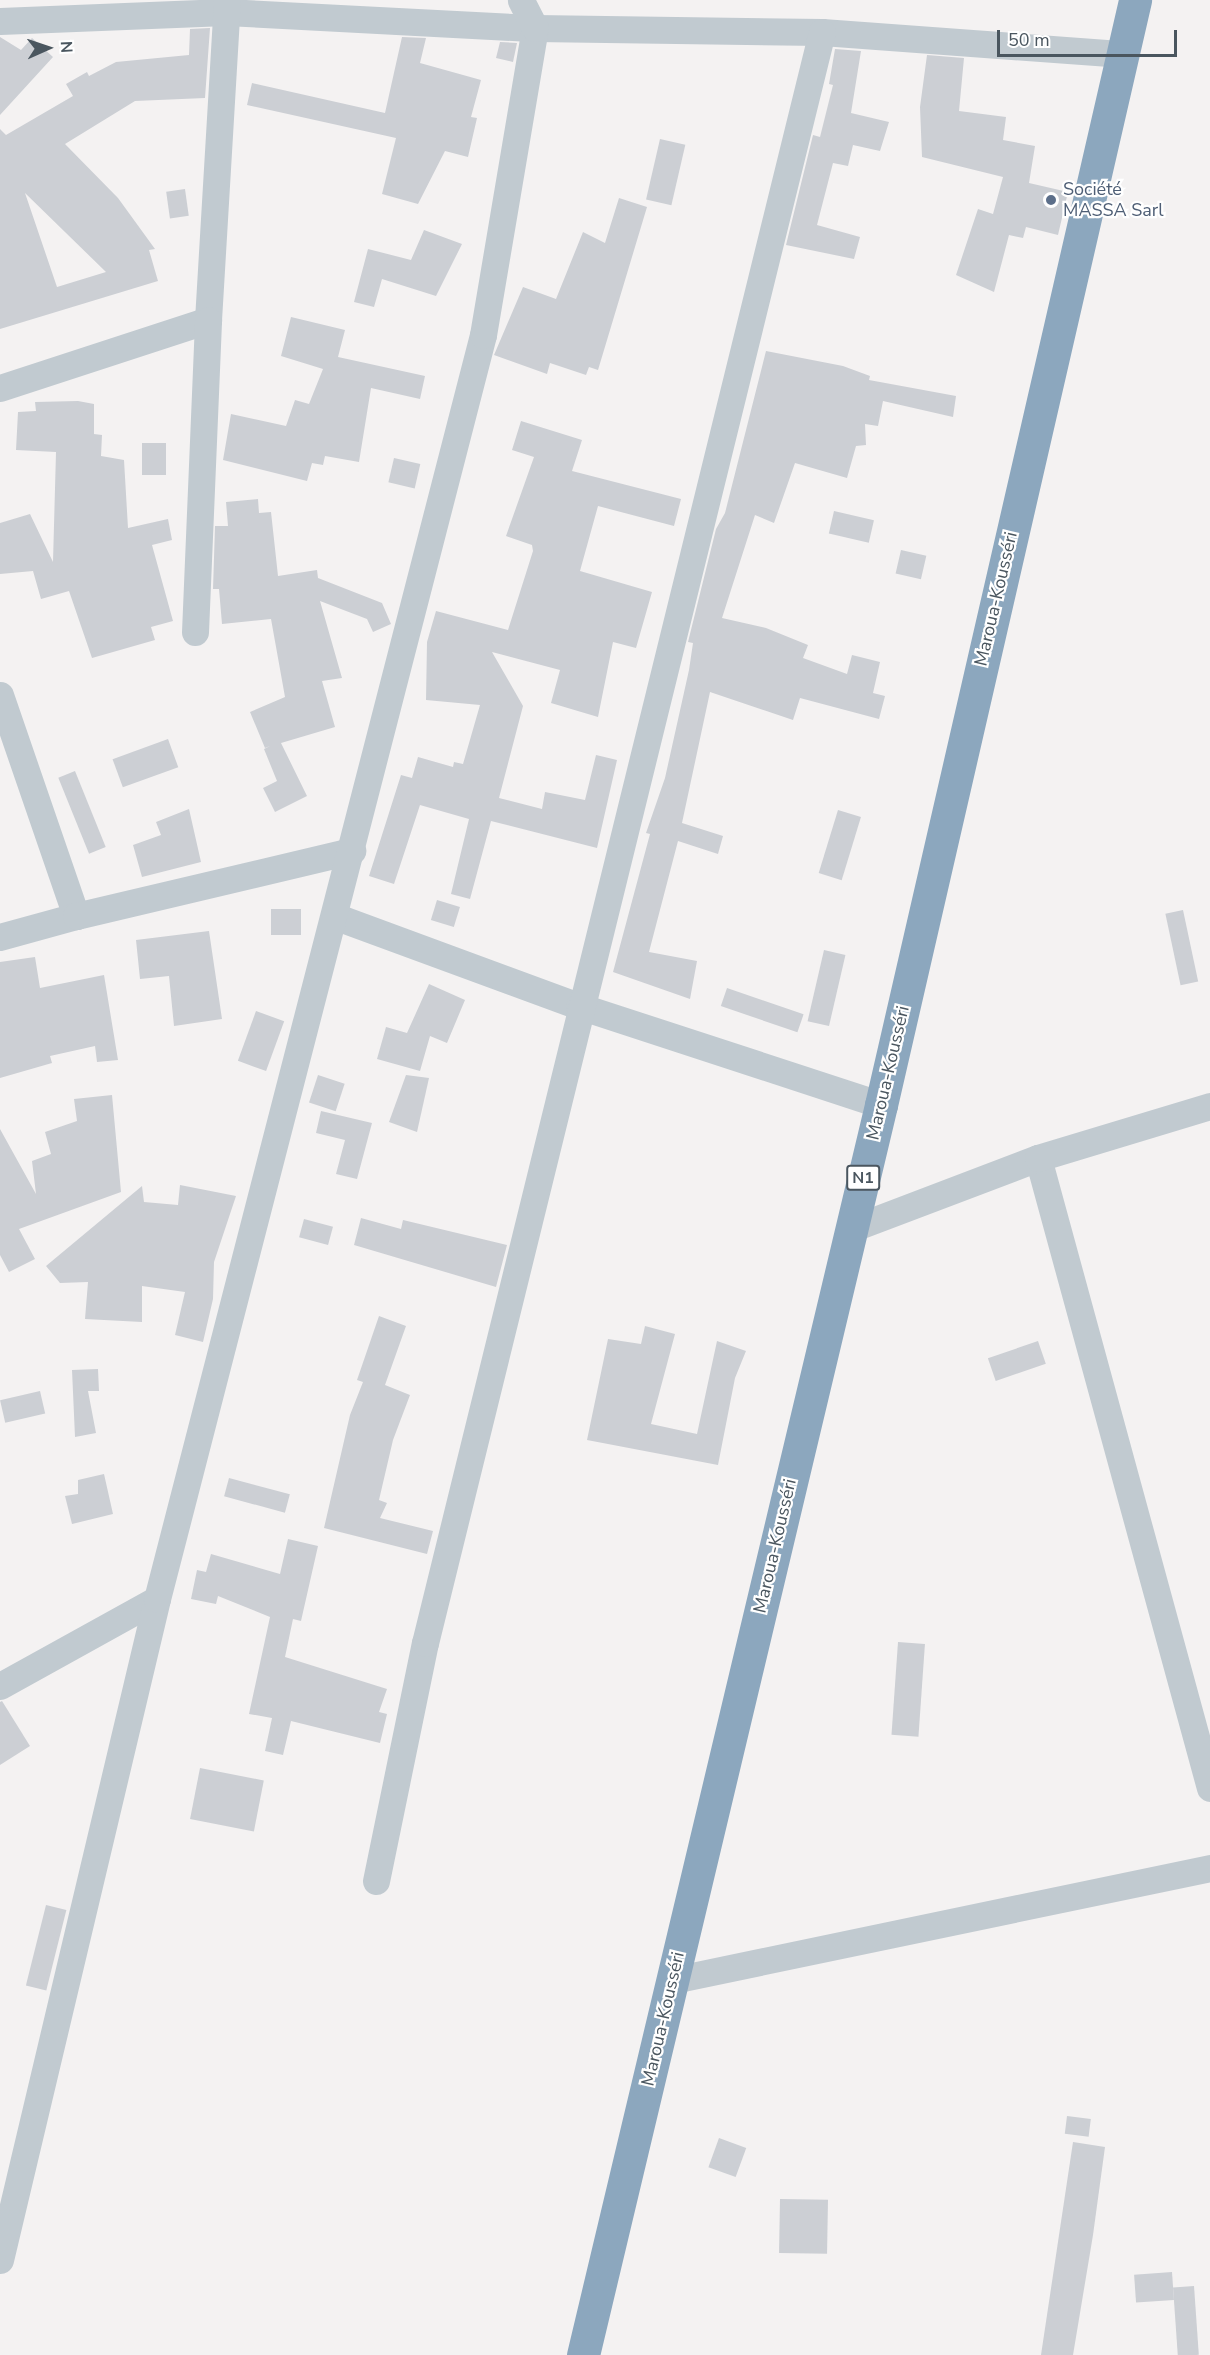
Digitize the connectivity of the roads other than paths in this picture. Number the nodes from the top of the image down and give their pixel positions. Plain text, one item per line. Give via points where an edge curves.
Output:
1 (521, 0) edge
2 (1135, 0) edge
3 (227, 6) edge
4 (0, 21) edge
5 (535, 28) junction
6 (822, 32) junction
7 (1123, 54) junction
8 (208, 320) junction
9 (0, 388) edge
10 (195, 633) dead end
11 (0, 695) edge
12 (351, 851) junction
13 (76, 916) junction
14 (334, 916) junction
15 (0, 937) edge
16 (579, 1006) junction
17 (881, 1105) junction
18 (1210, 1106) edge
19 (1038, 1158) junction
20 (850, 1229) junction
21 (157, 1599) junction
22 (0, 1686) edge
23 (1210, 1788) edge
24 (1210, 1868) edge
25 (376, 1881) dead end
26 (673, 1980) junction
27 (0, 2260) edge
28 (584, 2355) edge

1 - 5 street
2 - 7 highway, Maroua-Kousséri / N1
3 - 4 street
3 - 5 street
3 - 8 street
5 - 6 street
5 - 12 street via 483,335
6 - 7 street
6 - 16 street
7 - 17 highway, Maroua-Kousséri / N1
8 - 9 street
8 - 10 street
11 - 13 street
12 - 13 street
12 - 14 street
13 - 15 street
14 - 16 street
14 - 21 street
16 - 17 street
16 - 25 street via 425,1643
17 - 20 highway, Maroua-Kousséri / N1
18 - 19 street
19 - 20 street
19 - 23 street
20 - 26 highway, Maroua-Kousséri / N1
21 - 22 street
21 - 27 street
24 - 26 street
26 - 28 highway, Maroua-Kousséri / N1

